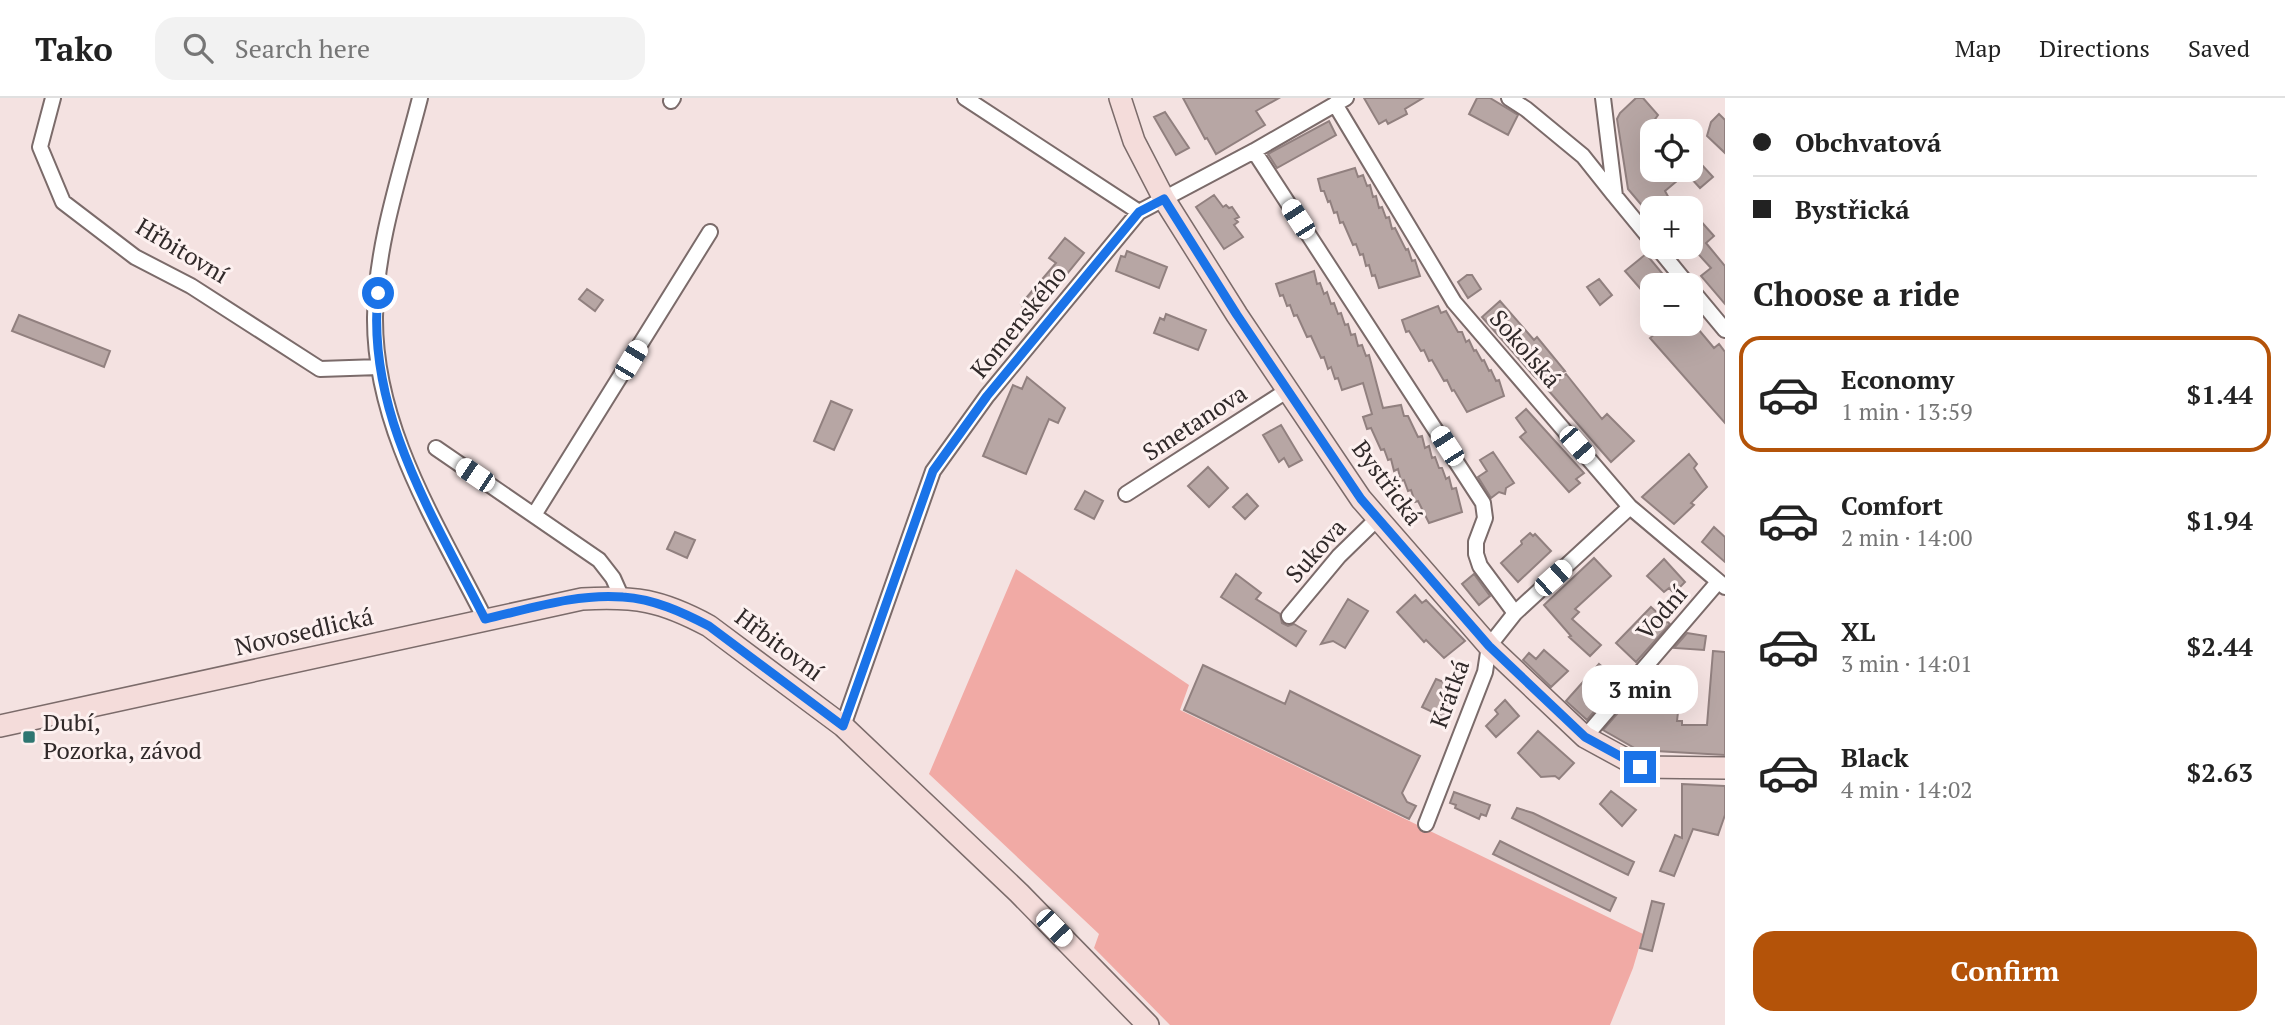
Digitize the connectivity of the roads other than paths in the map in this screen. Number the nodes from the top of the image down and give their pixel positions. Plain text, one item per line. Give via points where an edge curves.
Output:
1 (53, 98) edge
2 (421, 98) edge
3 (965, 98) edge
4 (1120, 98) edge
5 (1509, 98) edge
6 (1616, 98) edge
7 (1340, 101) edge
8 (1604, 104) edge
9 (1254, 151) junction
10 (1615, 196) junction
11 (1164, 199) junction
12 (1139, 212) junction
13 (1640, 226) edge
14 (710, 232) dead end
15 (1667, 259) edge
16 (1678, 273) edge
17 (1703, 303) edge
18 (1725, 330) edge
19 (379, 367) junction
20 (1288, 390) junction
21 (436, 449) dead end
22 (1126, 494) dead end
23 (1630, 507) junction
24 (534, 515) junction
25 (1378, 518) junction
26 (1722, 584) edge
27 (621, 596) junction
28 (1515, 613) junction
29 (1289, 616) dead end
30 (485, 619) junction
31 (1489, 646) junction
32 (0, 726) edge
33 (843, 726) junction
34 (1585, 737) junction
35 (1725, 768) edge
36 (1426, 824) dead end
37 (1148, 1025) edge

1 - 19 street, Hřbitovní via 40,147 63,202 135,257 191,286 320,369
2 - 19 street via 380,268 375,317
3 - 12 street
4 - 11 street, Bystřická via 1134,141
5 - 10 street via 1583,156
6 - 8 street
7 - 9 street, Komenského
7 - 23 street, Sokolská via 1454,302
8 - 10 street
9 - 11 street, Komenského
9 - 28 street via 1483,503 1485,518 1476,554
10 - 13 street
11 - 12 street, Komenského
11 - 20 street, Bystřická
12 - 33 street, Komenského via 987,396 933,471
14 - 24 street
15 - 16 street
17 - 18 street
19 - 30 street via 408,467
20 - 22 street, Smetanova
20 - 25 street, Bystřická
21 - 24 street
23 - 26 street, Sokolská
23 - 28 street, Krátká
24 - 27 street via 599,560
25 - 29 street, Sukova
25 - 31 street, Bystřická
26 - 34 street, Vodní
27 - 30 street, Novosedlická via 582,598
27 - 33 street, Hřbitovní via 651,601 709,626
28 - 31 street, Krátká
30 - 32 street, Novosedlická
31 - 34 street, Bystřická
31 - 36 street, Krátká via 1485,672
33 - 37 street, Hřbitovní via 1019,893
34 - 35 street, Bystřická via 1640,767

